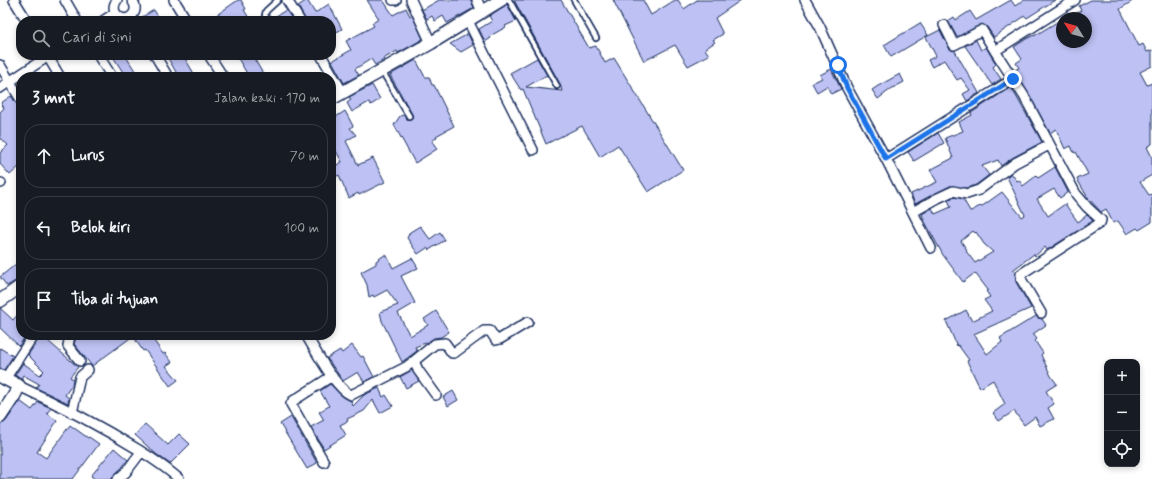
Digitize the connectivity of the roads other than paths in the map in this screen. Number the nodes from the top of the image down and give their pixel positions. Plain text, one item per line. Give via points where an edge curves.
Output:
1 (14, 0) edge
2 (65, 0) edge
3 (117, 0) edge
4 (174, 0) edge
5 (278, 0) edge
6 (287, 0) edge
7 (477, 0) edge
8 (501, 0) edge
9 (509, 0) edge
10 (574, 0) edge
11 (805, 0) edge
12 (1075, 0) edge
13 (135, 1) edge
14 (412, 3) edge
15 (482, 12) junction
16 (115, 13) junction
17 (24, 16) edge
18 (75, 16) edge
19 (110, 16) edge
20 (119, 16) edge
21 (134, 16) edge
22 (184, 16) edge
23 (266, 16) edge
24 (297, 16) edge
25 (468, 22) junction
26 (944, 26) dead end
27 (596, 38) dead end
28 (431, 43) junction
29 (995, 51) junction
30 (42, 60) edge
31 (50, 60) edge
32 (101, 60) edge
33 (158, 60) edge
34 (212, 60) edge
35 (324, 60) edge
36 (0, 65) edge
37 (382, 71) junction
38 (24, 72) edge
39 (57, 72) edge
40 (109, 72) edge
41 (165, 72) edge
42 (220, 72) edge
43 (331, 72) edge
44 (16, 77) edge
45 (1013, 79) junction
46 (336, 80) edge
47 (10, 81) junction
48 (557, 86) dead end
49 (0, 88) edge
50 (16, 91) edge
51 (343, 92) junction
52 (336, 96) edge
53 (409, 116) dead end
54 (1049, 145) junction
55 (533, 150) dead end
56 (886, 159) junction
57 (913, 212) junction
58 (931, 248) dead end
59 (16, 290) edge
60 (0, 301) edge
61 (1041, 313) dead end
62 (528, 322) dead end
63 (30, 340) edge
64 (69, 340) edge
65 (309, 340) edge
66 (80, 361) dead end
67 (414, 361) junction
68 (88, 370) dead end
69 (332, 376) junction
70 (2, 377) edge
71 (19, 386) junction
72 (436, 395) dead end
73 (72, 413) junction
74 (0, 417) edge
75 (141, 452) junction
76 (324, 462) dead end
77 (118, 479) edge
78 (179, 479) edge

1 - 17 street
2 - 18 street
3 - 16 street via 114,6
4 - 22 street
5 - 23 lane via 266,11
6 - 24 street
7 - 15 street
8 - 15 street
9 - 48 lane
10 - 27 lane
11 - 56 street via 847,88
12 - 29 street
13 - 21 street
14 - 28 street
15 - 25 street
16 - 19 street
16 - 20 street
25 - 28 street
25 - 55 street
26 - 29 street via 954,45 982,30
28 - 37 street
29 - 45 street
30 - 38 street
31 - 39 street
32 - 40 street
33 - 41 street
34 - 42 street
35 - 43 street
36 - 47 street
37 - 51 street
37 - 53 lane
44 - 47 street
45 - 54 street via 1035,115
45 - 56 street
46 - 51 street
47 - 49 street
47 - 50 street
51 - 52 street
54 - 57 street via 1015,163 979,190 967,194 953,191
54 - 61 street via 1076,194 1102,222 1021,274 1021,279
56 - 57 street
57 - 58 street
59 - 60 street
62 - 67 street via 496,340 490,331 484,332 454,353 450,352 445,343 435,344
63 - 70 street
64 - 66 street via 68,346
65 - 69 street
67 - 69 street via 351,395 345,392
67 - 72 street
68 - 73 street via 80,376
69 - 76 street via 291,404
70 - 71 street
71 - 73 street
71 - 74 street
73 - 75 street
75 - 77 street
75 - 78 street

